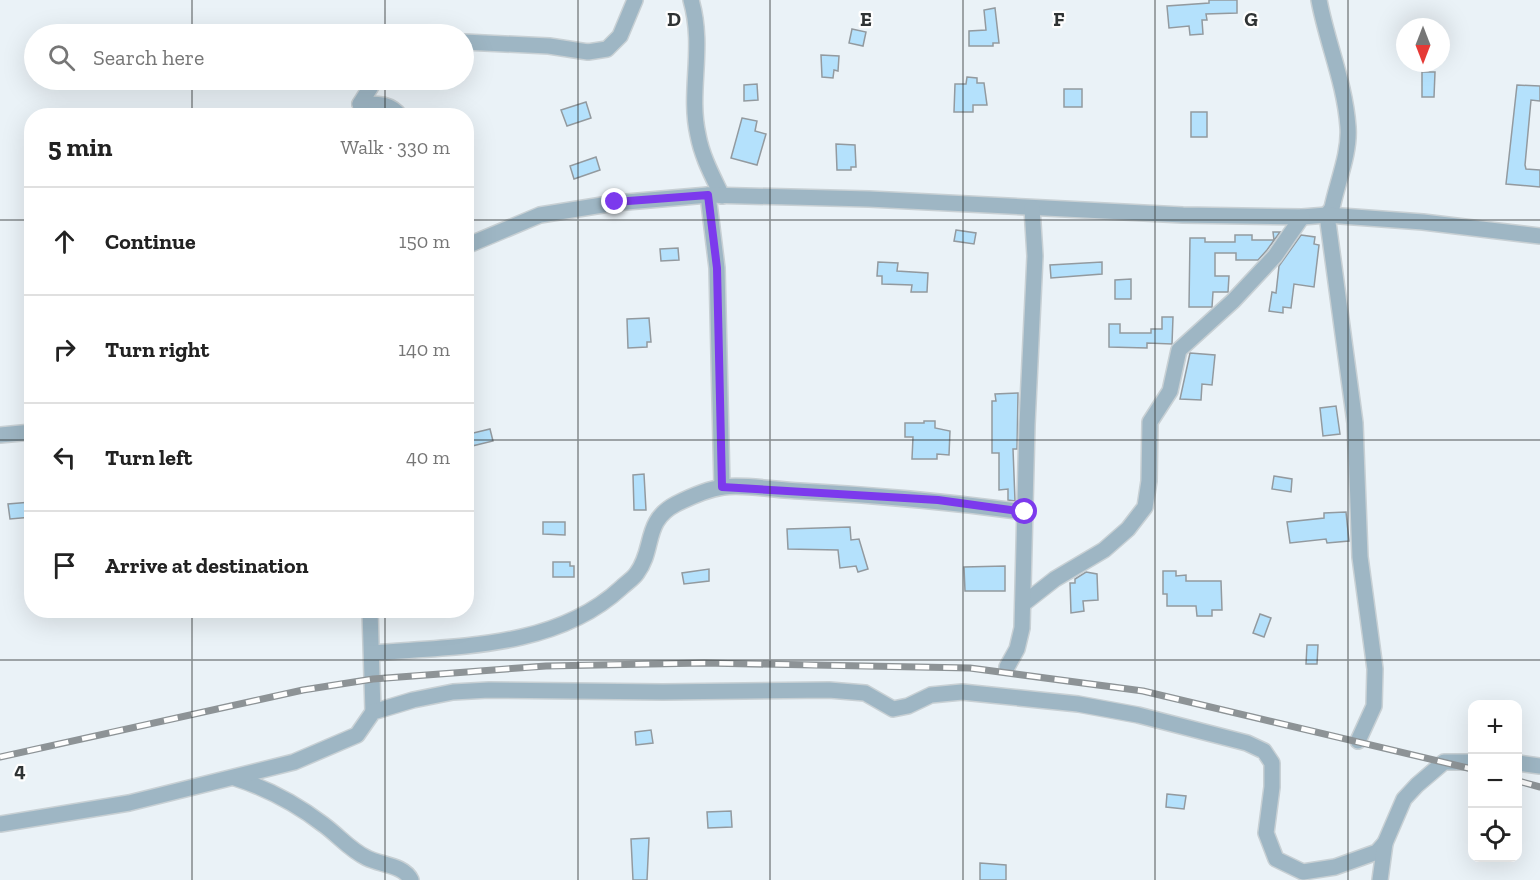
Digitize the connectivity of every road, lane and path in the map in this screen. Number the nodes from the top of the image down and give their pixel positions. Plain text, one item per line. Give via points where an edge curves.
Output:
1 (634, 0) edge
2 (691, 0) edge
3 (1319, 0) edge
4 (474, 42) edge
5 (369, 90) edge
6 (393, 108) edge
7 (715, 196) junction
8 (1032, 208) junction
9 (1327, 215) junction
10 (1302, 218) junction
11 (1540, 236) edge
12 (474, 243) edge
13 (24, 433) edge
14 (0, 435) edge
15 (722, 487) junction
16 (1025, 512) junction
17 (1023, 604) junction
18 (370, 618) edge
19 (372, 653) junction
20 (1006, 667) dead end
21 (373, 712) junction
22 (1358, 741) dead end
23 (1468, 762) edge
24 (1522, 764) edge
25 (1540, 766) edge
26 (235, 778) junction
27 (0, 824) edge
28 (1385, 843) junction
29 (411, 880) edge
30 (1380, 880) edge

1 - 4 street via 620,36 607,49 588,52
2 - 7 street via 698,35 697,134
3 - 9 street via 1339,75 1348,129 1332,208
5 - 6 street via 360,104
7 - 8 street
7 - 12 street via 615,202 540,215
7 - 15 street
8 - 10 street
8 - 16 street via 1035,256
9 - 10 street
9 - 11 street
9 - 22 street via 1355,423 1360,557 1375,669 1374,706
10 - 17 street via 1275,256 1179,350 1170,391 1150,422 1145,507 1104,550 1055,579
13 - 14 street
15 - 16 street via 938,500
15 - 19 street via 675,504 660,515 651,530 638,573 609,599 579,618 540,634 481,644
16 - 17 street
17 - 20 street via 1017,650
18 - 19 street
19 - 21 street
21 - 26 street via 357,735 339,745
21 - 28 street via 413,700 489,690 829,690 865,693 893,709 952,692 999,694 1138,716 1247,743 1264,751 1272,763 1266,833 1276,859 1303,872 1365,858
23 - 28 street via 1444,762 1417,785 1404,799
24 - 25 street
26 - 27 street via 86,811
26 - 29 street via 297,807 361,855 397,868
28 - 30 street

